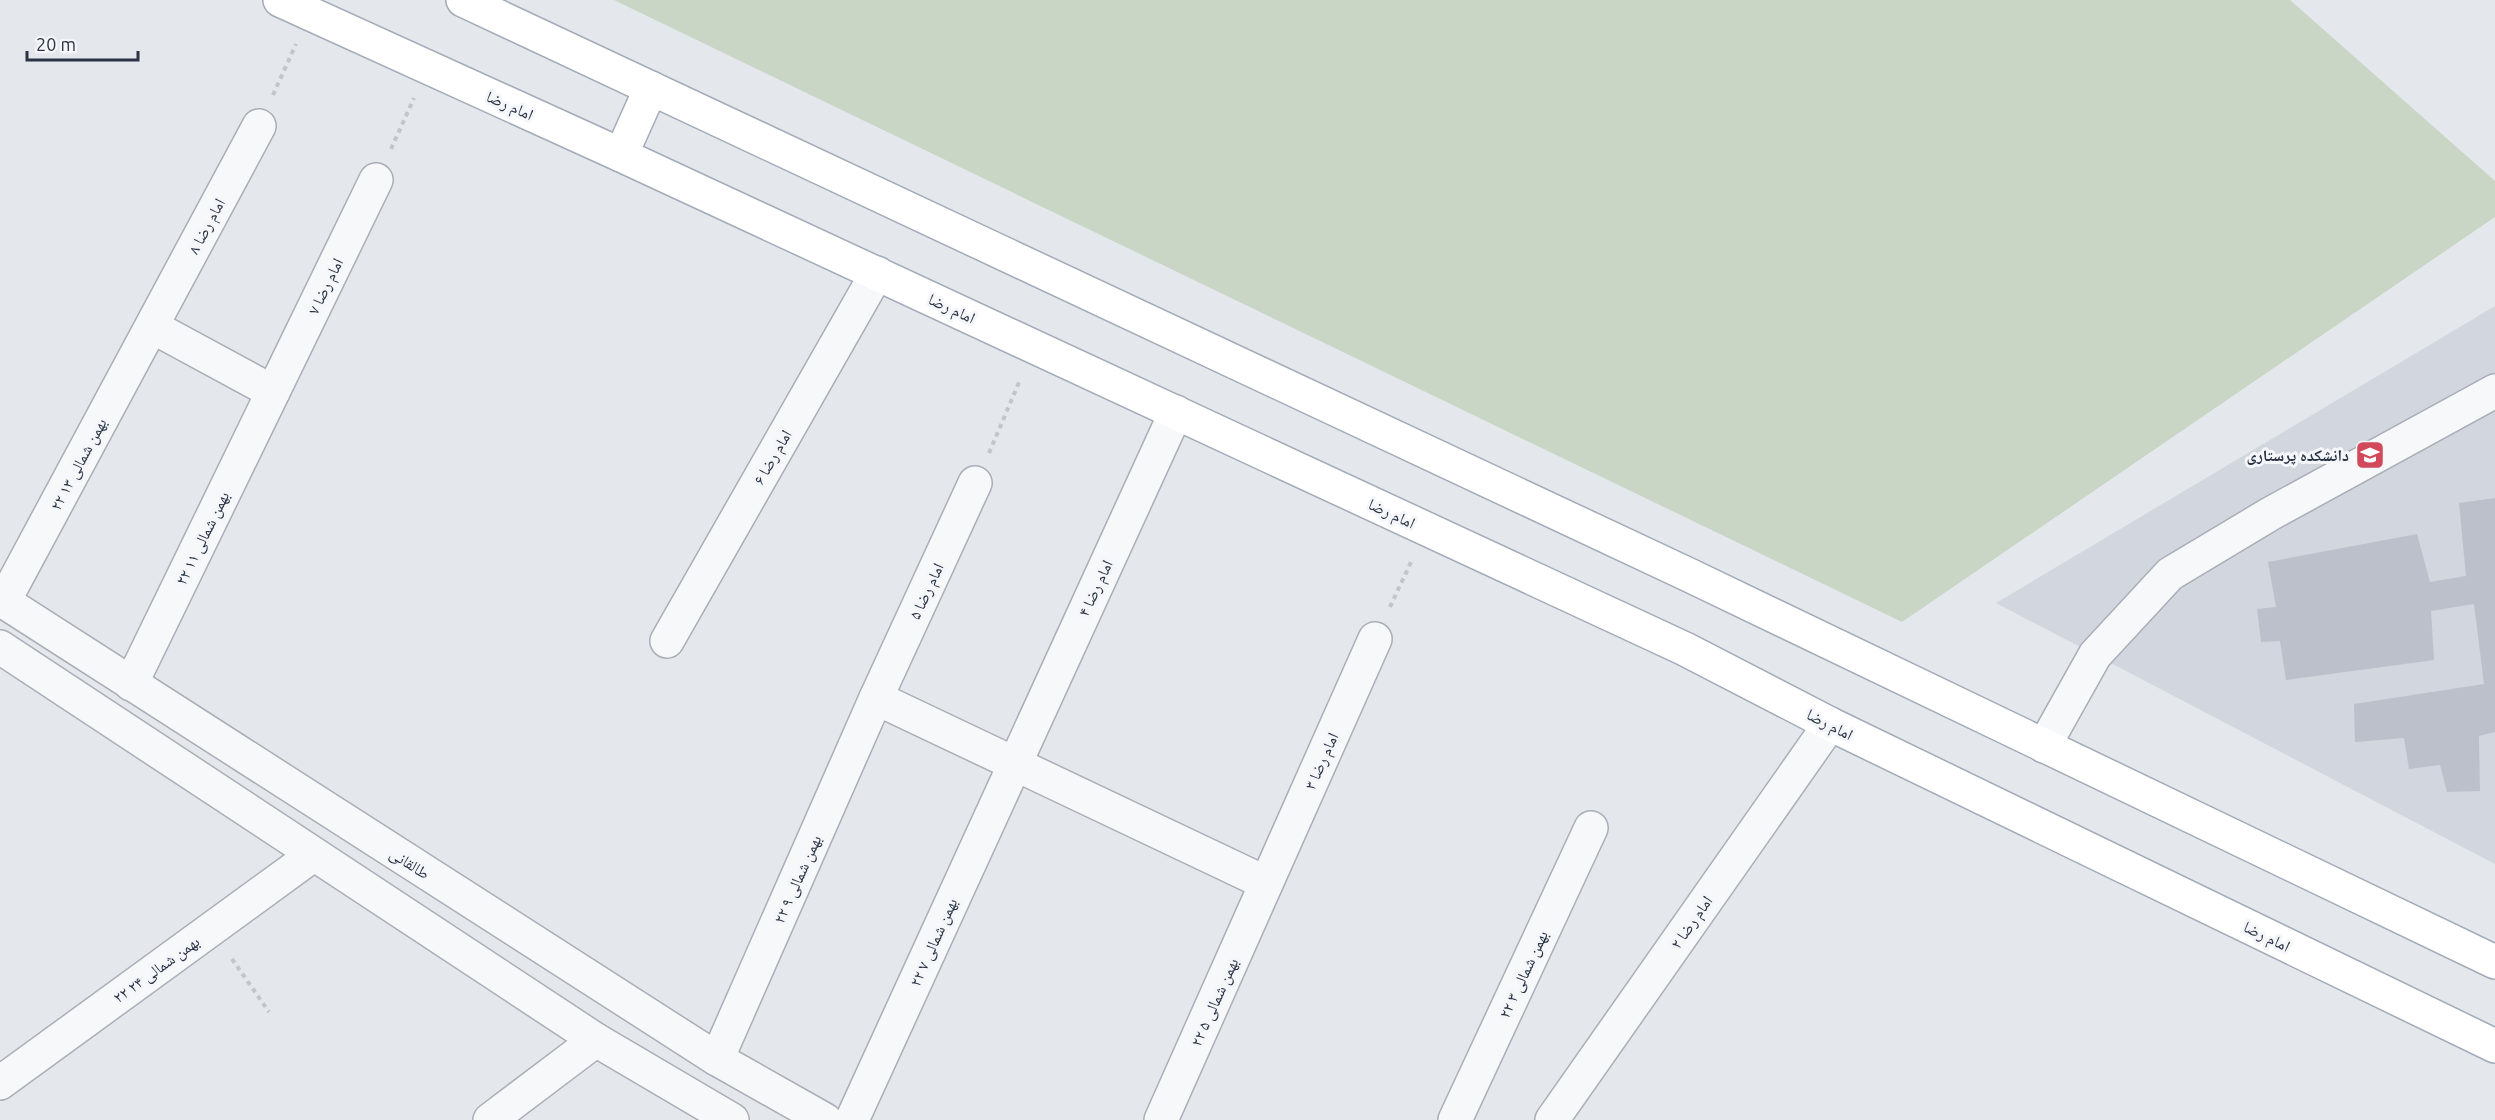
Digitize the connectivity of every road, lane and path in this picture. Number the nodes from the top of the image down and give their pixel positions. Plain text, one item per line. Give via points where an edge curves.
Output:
1 (280, 0) edge
2 (463, 0) edge
3 (309, 14) junction
4 (428, 68) junction
5 (651, 88) junction
6 (259, 126) joint
7 (621, 155) junction
8 (376, 180) joint
9 (877, 273) junction
10 (153, 327) junction
11 (1035, 346) junction
12 (2495, 391) edge
13 (273, 392) junction
14 (1176, 412) junction
15 (975, 483) joint
16 (1427, 529) junction
17 (2, 600) edge
18 (1375, 639) joint
19 (667, 641) dead end
20 (1, 650) edge
21 (131, 684) junction
22 (876, 698) junction
23 (1830, 724) junction
24 (2044, 746) junction
25 (1013, 763) junction
26 (1591, 828) dead end
27 (313, 855) junction
28 (1266, 883) junction
29 (210, 929) junction
30 (2495, 962) edge
31 (268, 1012) dead end
32 (596, 1040) junction
33 (2495, 1046) edge
34 (717, 1059) junction
35 (0, 1083) edge
36 (490, 1120) edge
37 (732, 1120) edge
38 (825, 1120) edge
39 (852, 1120) edge
40 (1161, 1120) edge
41 (1455, 1120) edge
42 (1552, 1120) edge

1 - 3 main road, امام رضا
2 - 5 main road
3 - 4 main road, امام رضا
3 - 6 path
4 - 7 main road, امام رضا
4 - 8 path
5 - 7 main road
5 - 24 main road
6 - 10 street, امام رضا ۸
7 - 9 main road, امام رضا
8 - 13 street, امام رضا ۷
9 - 11 main road, امام رضا
9 - 19 street, امام رضا ۶
10 - 13 street
10 - 17 street, ۲۲ بهمن شمالی ۱۳
11 - 14 main road, امام رضا
11 - 15 path
12 - 24 street via 2270,514 2170,574 2095,656
13 - 21 street, ۲۲ بهمن شمالی ۱۱
14 - 16 main road, امام رضا
14 - 25 street, امام رضا ۴
15 - 22 street, امام رضا ۵
16 - 18 path
16 - 23 main road, امام رضا via 1685,649
17 - 21 street, طالقانی
18 - 28 street, امام رضا ۳
20 - 27 street
21 - 34 street, طالقانی
22 - 25 street
22 - 34 street, ۲۲ بهمن شمالی ۹
23 - 33 main road, امام رضا
23 - 42 street, امام رضا ۲
24 - 30 main road
25 - 28 street
25 - 39 street, ۲۲ بهمن شمالی ۷
26 - 41 street, ۲۲ بهمن شمالی ۳
27 - 29 street, ۲۲ بهمن شمالی ۲۴
27 - 32 street
28 - 40 street, ۲۲ بهمن شمالی ۵
29 - 31 path
29 - 35 street, ۲۲ بهمن شمالی ۲۴
32 - 36 street
32 - 37 street
34 - 38 street, طالقانی

